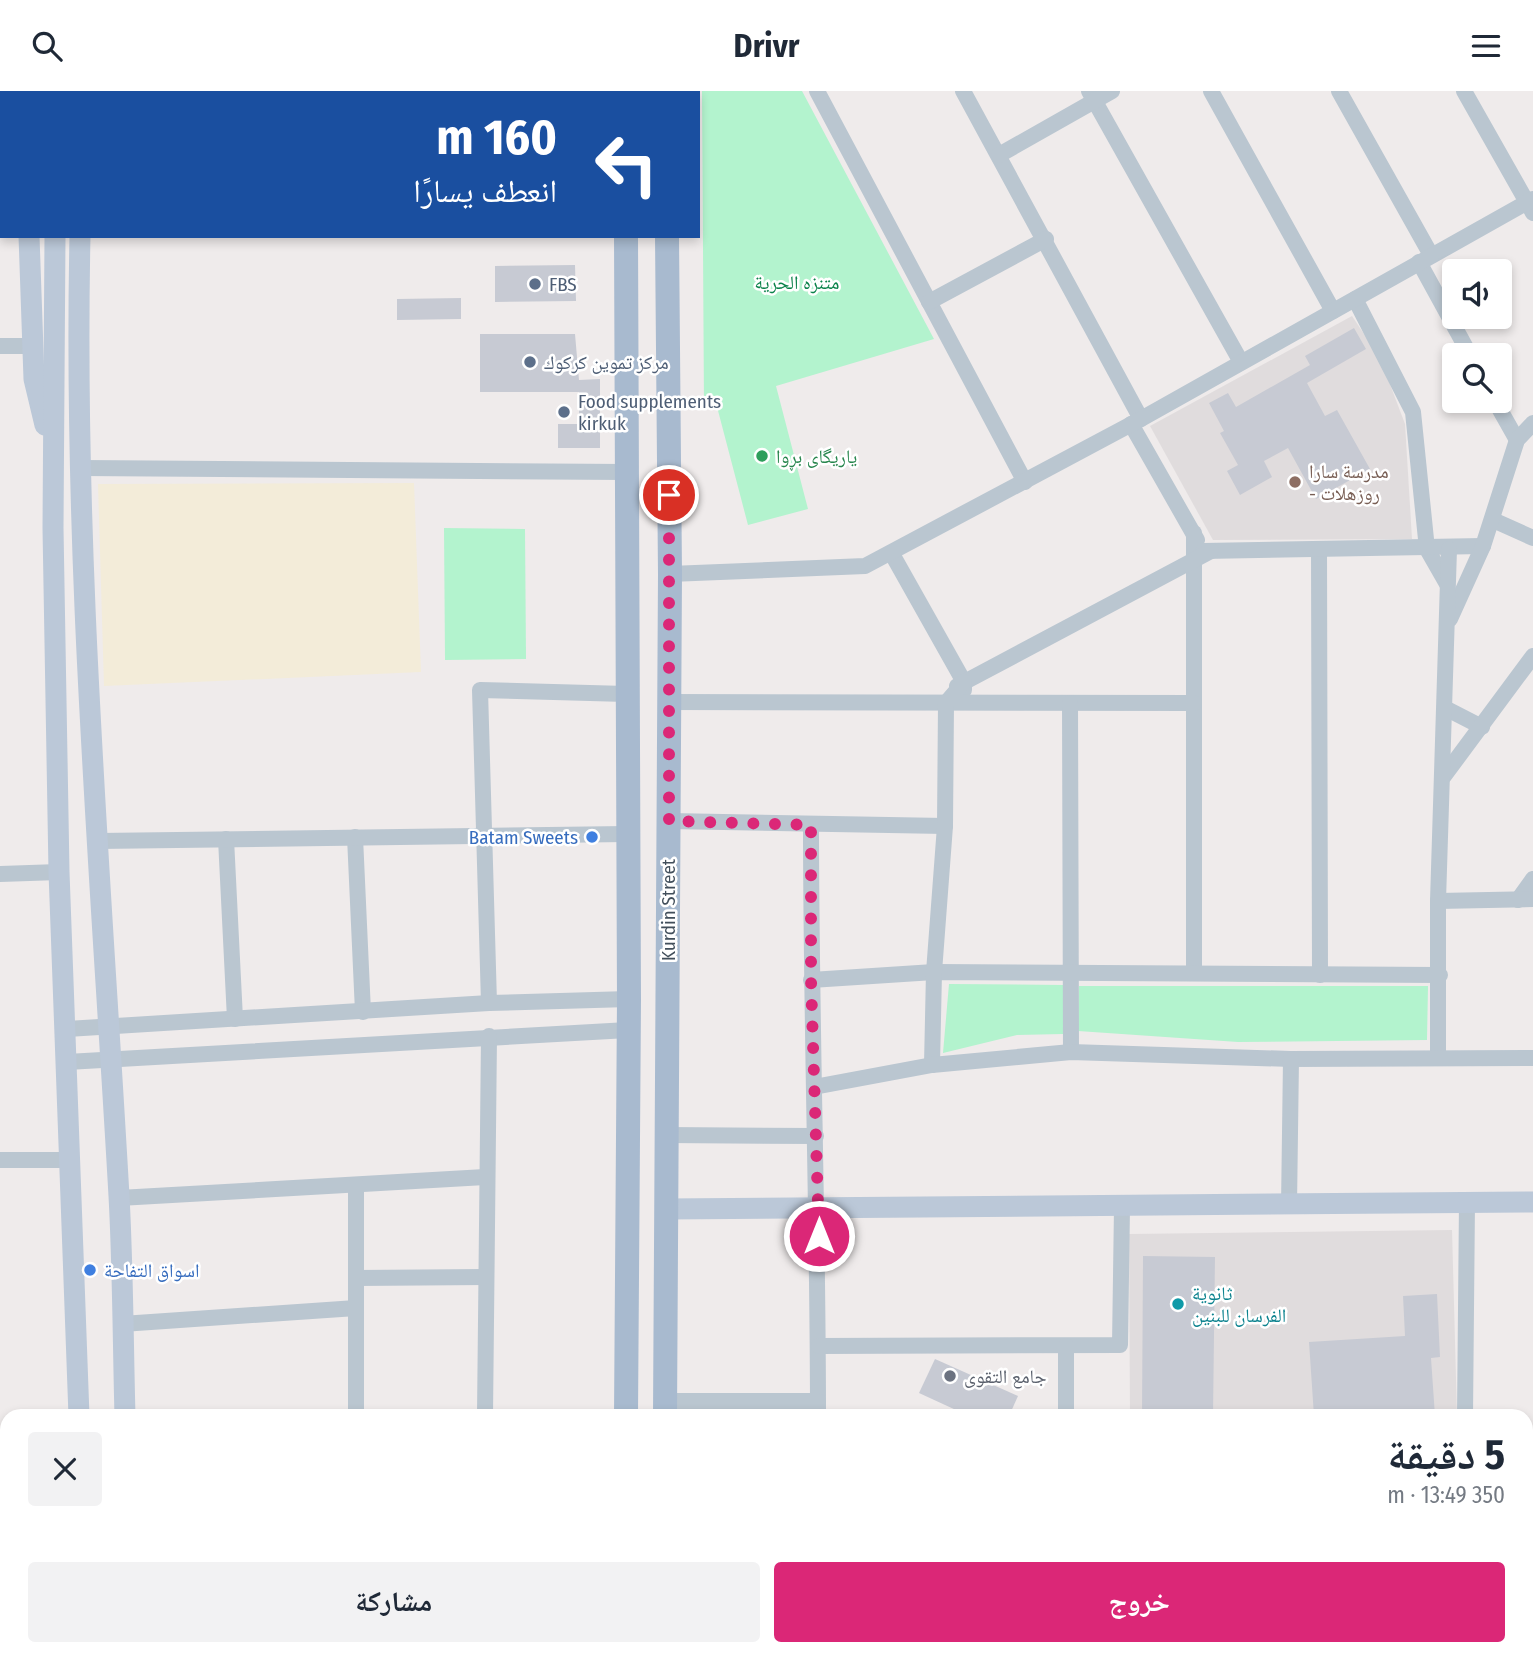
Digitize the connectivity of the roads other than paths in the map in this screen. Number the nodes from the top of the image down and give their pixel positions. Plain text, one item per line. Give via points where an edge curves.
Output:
1 (817, 91) edge
2 (963, 91) edge
3 (1112, 91) edge
4 (1211, 91) edge
5 (1339, 91) edge
6 (1464, 91) edge
7 (1091, 96) edge
8 (999, 155) junction
9 (1531, 205) edge
10 (29, 238) edge
11 (55, 238) edge
12 (80, 238) edge
13 (1046, 239) junction
14 (626, 245) edge
15 (667, 245) edge
16 (1425, 259) junction
17 (1355, 299) junction
18 (929, 302) junction
19 (1333, 311) junction
20 (1464, 343) edge
21 (31, 346) junction
22 (0, 347) edge
23 (1241, 362) junction
24 (1506, 413) edge
25 (1136, 421) junction
26 (1524, 433) edge
27 (54, 459) junction
28 (81, 468) junction
29 (626, 472) junction
30 (1025, 482) junction
31 (1493, 520) junction
32 (1533, 538) edge
33 (1483, 546) junction
34 (1319, 549) junction
35 (1427, 549) junction
36 (1449, 549) junction
37 (1201, 553) junction
38 (892, 554) junction
39 (670, 574) junction
40 (1448, 587) junction
41 (1447, 625) junction
42 (1533, 656) edge
43 (964, 682) junction
44 (626, 694) junction
45 (668, 702) junction
46 (927, 703) junction
47 (946, 703) junction
48 (965, 703) junction
49 (1070, 703) junction
50 (1194, 703) junction
51 (1445, 708) junction
52 (1482, 727) junction
53 (1444, 776) junction
54 (669, 821) junction
55 (811, 825) junction
56 (945, 826) junction
57 (627, 834) junction
58 (481, 836) junction
59 (355, 837) junction
60 (226, 839) junction
61 (98, 841) junction
62 (60, 873) junction
63 (0, 874) edge
64 (1533, 880) edge
65 (1525, 900) edge
66 (1438, 901) junction
67 (934, 972) junction
68 (1069, 973) junction
69 (1194, 973) junction
70 (1320, 975) junction
71 (1440, 975) junction
72 (811, 980) junction
73 (629, 999) junction
74 (489, 1003) junction
75 (363, 1012) junction
76 (235, 1019) junction
77 (107, 1025) junction
78 (67, 1029) junction
79 (628, 1030) junction
80 (489, 1036) junction
81 (1071, 1052) junction
82 (1438, 1058) junction
83 (1533, 1058) edge
84 (109, 1059) junction
85 (1291, 1059) junction
86 (67, 1062) junction
87 (932, 1065) junction
88 (814, 1087) junction
89 (666, 1135) junction
90 (816, 1136) junction
91 (0, 1160) edge
92 (71, 1160) junction
93 (485, 1177) junction
94 (356, 1185) junction
95 (119, 1198) junction
96 (1467, 1201) junction
97 (1533, 1202) edge
98 (1289, 1206) junction
99 (1122, 1207) junction
100 (819, 1208) junction
101 (666, 1209) junction
102 (486, 1277) junction
103 (356, 1278) junction
104 (356, 1308) junction
105 (122, 1324) junction
106 (819, 1346) junction
107 (1066, 1346) junction
108 (665, 1408) edge
109 (818, 1408) edge
110 (79, 1409) edge
111 (125, 1409) edge
112 (356, 1409) edge
113 (485, 1409) edge
114 (626, 1409) edge
115 (1066, 1409) edge
116 (1465, 1409) edge

1 - 18 street
2 - 8 street
3 - 7 street
4 - 19 street
5 - 16 street
6 - 9 street
7 - 8 street
7 - 23 street
8 - 13 street
9 - 16 street
10 - 21 street
11 - 27 street
12 - 28 street
13 - 18 street
13 - 25 street
14 - 15 main road
14 - 29 main road, Kurdin Street
15 - 39 main road, Kurdin Street
16 - 17 street
16 - 20 street
17 - 19 street
17 - 35 street via 1413,412
18 - 30 street
19 - 23 street
21 - 22 street
21 - 27 street via 34,379
23 - 25 street
24 - 26 street
25 - 30 street
25 - 37 street
26 - 31 street
27 - 62 street
28 - 29 street
28 - 61 street
29 - 44 main road, Kurdin Street
30 - 38 street
31 - 32 street
31 - 33 street
33 - 36 street
33 - 41 street
34 - 35 street
34 - 37 street
34 - 70 street
35 - 36 street
35 - 40 street
36 - 40 street
37 - 43 street
37 - 50 street
38 - 39 street via 865,566
38 - 43 street
39 - 45 main road, Kurdin Street
40 - 41 street
41 - 51 street
42 - 52 street
43 - 46 street
43 - 47 street
43 - 48 street
44 - 57 main road, Kurdin Street
44 - 58 street via 480,690
45 - 46 street
45 - 54 main road, Kurdin Street
46 - 47 street
47 - 48 street
47 - 56 street
48 - 49 street
49 - 50 street
49 - 68 street
50 - 69 street
51 - 52 street
51 - 53 street
52 - 53 street
53 - 66 street
54 - 55 street
54 - 89 main road, Kurdin Street
55 - 56 street
55 - 72 street
56 - 67 street
57 - 58 street
57 - 73 main road, Kurdin Street
58 - 59 street
58 - 74 street
59 - 60 street
59 - 75 street
60 - 61 street
60 - 76 street
61 - 77 street
62 - 63 street
62 - 78 street
64 - 65 street
65 - 66 street
66 - 71 street
67 - 68 street
67 - 72 street
67 - 87 street
68 - 69 street
68 - 81 street
69 - 70 street
70 - 71 street
71 - 82 street
72 - 88 street
73 - 74 street
73 - 79 main road, Kurdin Street
74 - 75 street
75 - 76 street
76 - 77 street
77 - 78 street
77 - 84 street
78 - 86 street
79 - 80 street
79 - 114 main road, Kurdin Street
80 - 84 street
80 - 93 street
81 - 85 street
81 - 87 street
82 - 83 street
82 - 85 street
84 - 86 street
84 - 95 street
85 - 98 street
86 - 92 street
87 - 88 street
88 - 90 street
89 - 90 street
89 - 101 main road, Kurdin Street
90 - 100 street
91 - 92 street
92 - 110 street
93 - 94 street
93 - 102 street
94 - 95 street
94 - 103 street
95 - 105 street
96 - 97 street
96 - 98 street
96 - 116 street
98 - 99 street
99 - 100 street
99 - 107 street via 1120,1345
100 - 101 street
100 - 106 street
101 - 108 main road, Kurdin Street
102 - 103 street
102 - 113 street
103 - 104 street
104 - 105 street
104 - 112 street
105 - 111 street
106 - 107 street
106 - 109 street
107 - 115 street
108 - 109 street

